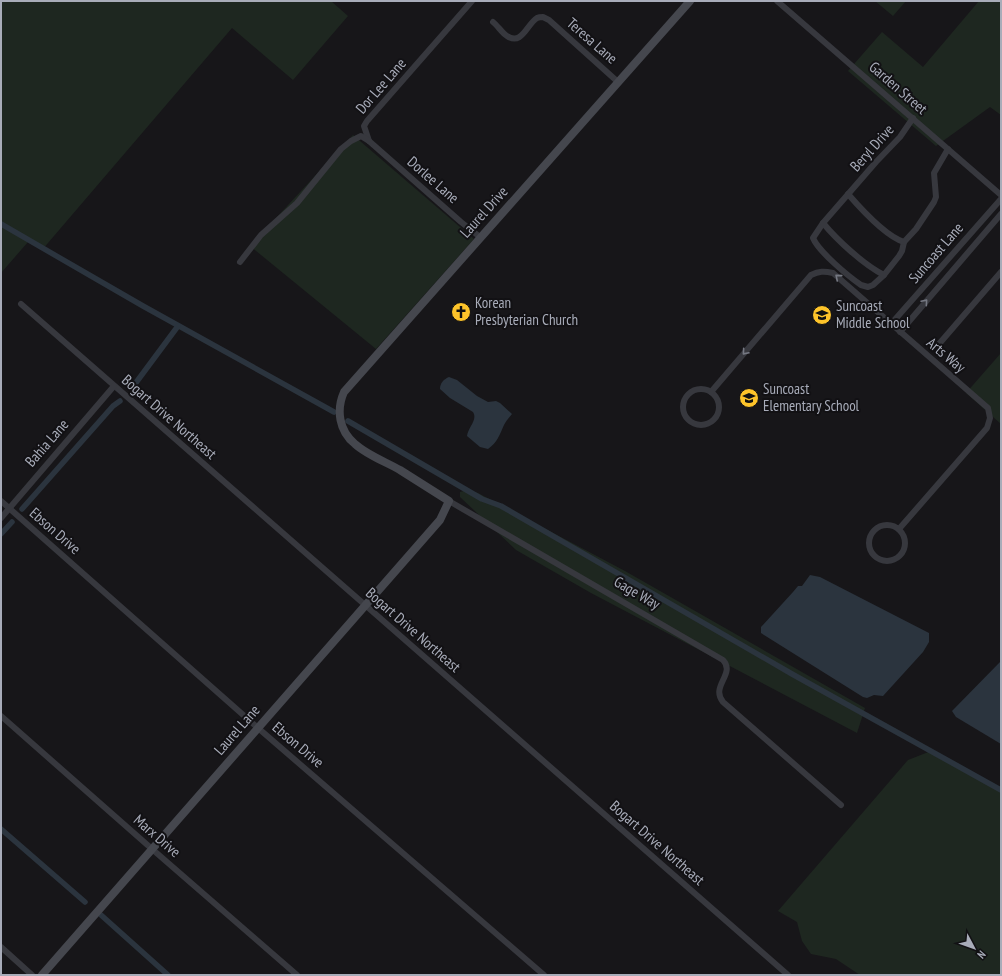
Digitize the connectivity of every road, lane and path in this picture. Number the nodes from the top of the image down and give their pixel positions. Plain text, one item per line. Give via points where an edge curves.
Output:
1 (472, 1) edge
2 (690, 1) edge
3 (777, 1) edge
4 (493, 22) dead end
5 (618, 82) junction
6 (913, 118) junction
7 (369, 141) junction
8 (948, 149) junction
9 (848, 194) junction
10 (1001, 195) edge
11 (1001, 199) edge
12 (1001, 214) edge
13 (823, 223) junction
14 (480, 237) junction
15 (904, 242) junction
16 (240, 262) dead end
17 (1001, 272) edge
18 (884, 275) junction
19 (21, 304) dead end
20 (891, 324) junction
21 (900, 332) junction
22 (939, 344) dead end
23 (114, 386) junction
24 (711, 392) junction
25 (361, 449) joint
26 (1, 501) edge
27 (449, 501) junction
28 (9, 508) junction
29 (1, 518) edge
30 (899, 529) junction
31 (366, 605) junction
32 (1, 716) edge
33 (258, 728) junction
34 (841, 805) dead end
35 (152, 850) junction
36 (1, 947) edge
37 (32, 975) edge
38 (42, 975) edge
39 (297, 975) edge
40 (544, 975) edge
41 (788, 975) edge

1 - 7 street, Dor Lee Lane via 367,120 364,126
2 - 5 street, Laurel Drive
3 - 6 street, Garden Street
4 - 5 street, Teresa Lane via 507,36 514,39 520,37 537,18 543,16
5 - 14 street, Laurel Drive
6 - 8 street, Garden Street
6 - 9 street, Beryl Drive via 900,137
7 - 14 street, Dorlee Lane
7 - 16 street, Dor Lee Lane via 361,136 350,141 296,203 261,235
8 - 10 street, Garden Street
8 - 15 street, Beryl Drive via 934,173 934,202
9 - 13 street, Beryl Drive
9 - 15 street, Beryl Drive via 893,237
11 - 20 street, Suncoast Lane
21 -> 12 street, Suncoast Lane
13 - 18 street via 873,270
13 - 18 street, Beryl Drive via 813,238 815,244 861,286 873,285
14 - 25 street, Laurel Drive via 344,392 339,406 342,425 351,441
15 - 18 street, Beryl Drive via 902,251
17 - 22 street
19 - 23 street, Bogart Drive Northeast
20 - 21 street, Arts Way
20 -> 24 street, Arts Way via 833,273 818,271 811,275
21 - 30 street, Arts Way via 988,408 990,418 986,428
23 - 28 street, Bahia Lane
23 - 31 street, Bogart Drive Northeast
24 - 24 street via 699,389 688,394 684,400 683,412 690,422 701,425 715,417 718,412 718,401
25 - 27 street, Gage Way
26 - 28 street, Ebson Drive
27 - 31 street, Laurel Lane via 440,520
27 - 34 street, Gage Way via 723,660 728,670 719,692 723,702
28 - 29 street, Bahia Lane
28 - 33 street, Ebson Drive
30 - 30 street via 905,538 901,554 892,560 881,560 876,557 870,548 874,532 889,525
31 - 33 street, Laurel Lane
31 - 41 street, Bogart Drive Northeast
32 - 35 street, Marx Drive
33 - 35 street, Laurel Lane
33 - 40 street, Ebson Drive
35 - 38 street, Laurel Lane
35 - 39 street, Marx Drive
36 - 37 street

